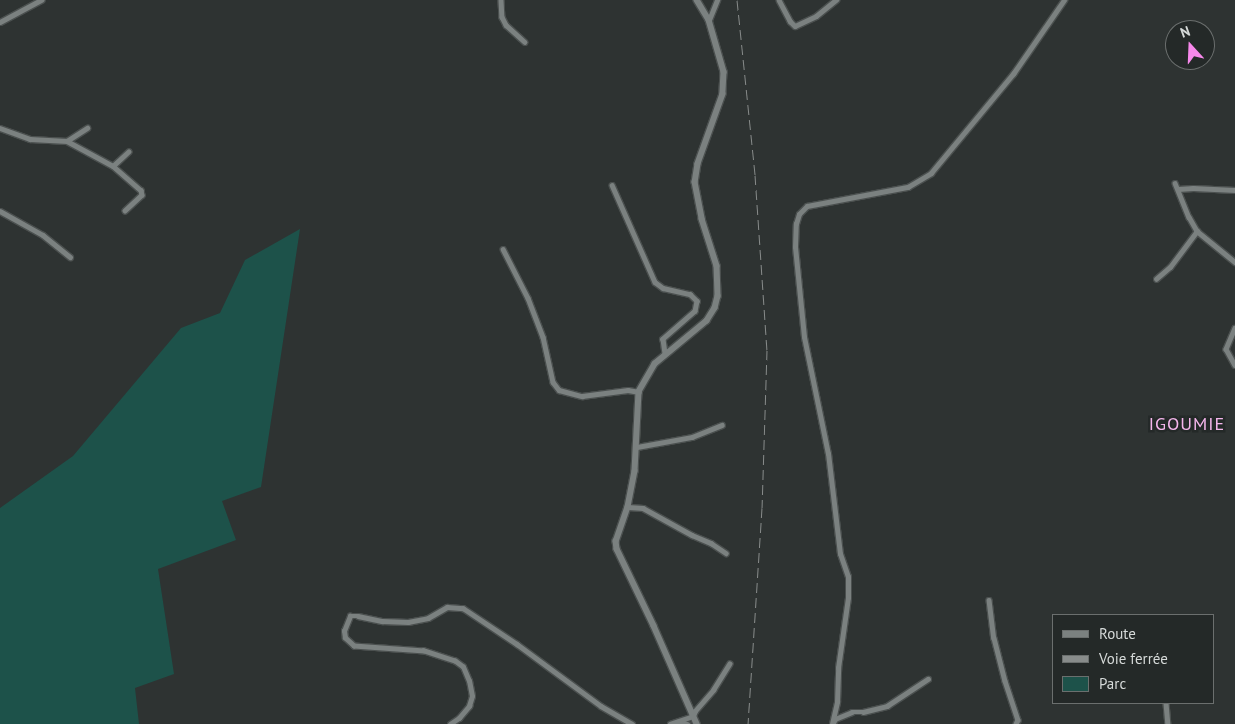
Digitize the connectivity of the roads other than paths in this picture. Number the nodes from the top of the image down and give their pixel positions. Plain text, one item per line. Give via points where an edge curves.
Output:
1 (41, 0) edge
2 (501, 0) edge
3 (697, 0) edge
4 (716, 0) edge
5 (779, 0) edge
6 (836, 0) edge
7 (1064, 0) edge
8 (709, 20) junction
9 (0, 22) edge
10 (525, 42) dead end
11 (0, 128) edge
12 (87, 128) dead end
13 (67, 141) junction
14 (128, 152) dead end
15 (113, 166) junction
16 (1176, 183) dead end
17 (612, 186) dead end
18 (1178, 189) junction
19 (1235, 190) edge
20 (0, 211) edge
21 (125, 211) dead end
22 (1197, 231) junction
23 (503, 249) dead end
24 (70, 256) dead end
25 (1235, 262) edge
26 (1156, 279) dead end
27 (1235, 328) edge
28 (665, 354) junction
29 (1235, 365) edge
30 (638, 392) junction
31 (722, 425) dead end
32 (637, 447) junction
33 (628, 507) junction
34 (726, 553) dead end
35 (990, 600) dead end
36 (728, 664) dead end
37 (928, 679) dead end
38 (1166, 704) edge
39 (694, 716) junction
40 (679, 721) junction
41 (450, 724) edge
42 (632, 724) edge
43 (670, 724) edge
44 (687, 724) edge
45 (698, 724) edge
46 (832, 724) edge
47 (1016, 724) edge
48 (1168, 724) edge

1 - 9 street
2 - 10 street via 506,25
3 - 8 street
4 - 8 street
5 - 6 street via 795,26 816,16
7 - 46 street via 1013,74 931,173 908,187 807,206 799,214 796,247 804,337 828,454 840,554 848,582 838,668 838,702
8 - 28 street via 724,72 723,94 698,164 696,182 720,287 715,308 707,321
11 - 13 street via 30,139
12 - 13 street
13 - 15 street
14 - 15 street
15 - 21 street via 141,190 142,195
16 - 18 street
17 - 28 street via 655,282 664,288 690,294 697,301 695,311 664,339
18 - 19 street
18 - 22 street
20 - 24 street via 43,235
22 - 25 street
22 - 26 street via 1170,267
23 - 30 street via 528,298 543,337 553,382 559,390 582,396 628,390
27 - 29 street via 1226,349
28 - 30 street
30 - 32 street
31 - 32 street via 692,437
32 - 33 street
33 - 34 street via 643,508 711,542
33 - 39 street via 616,541 617,549
35 - 47 street via 994,638 1018,720
36 - 39 street
37 - 46 street via 887,706 852,712 835,719
38 - 48 street
39 - 40 street
39 - 45 street
40 - 43 street
40 - 44 street
41 - 42 street via 469,706 472,696 462,667 443,656 424,651 354,646 345,638 344,631 350,616 408,622 428,618 447,607 463,608 601,706

